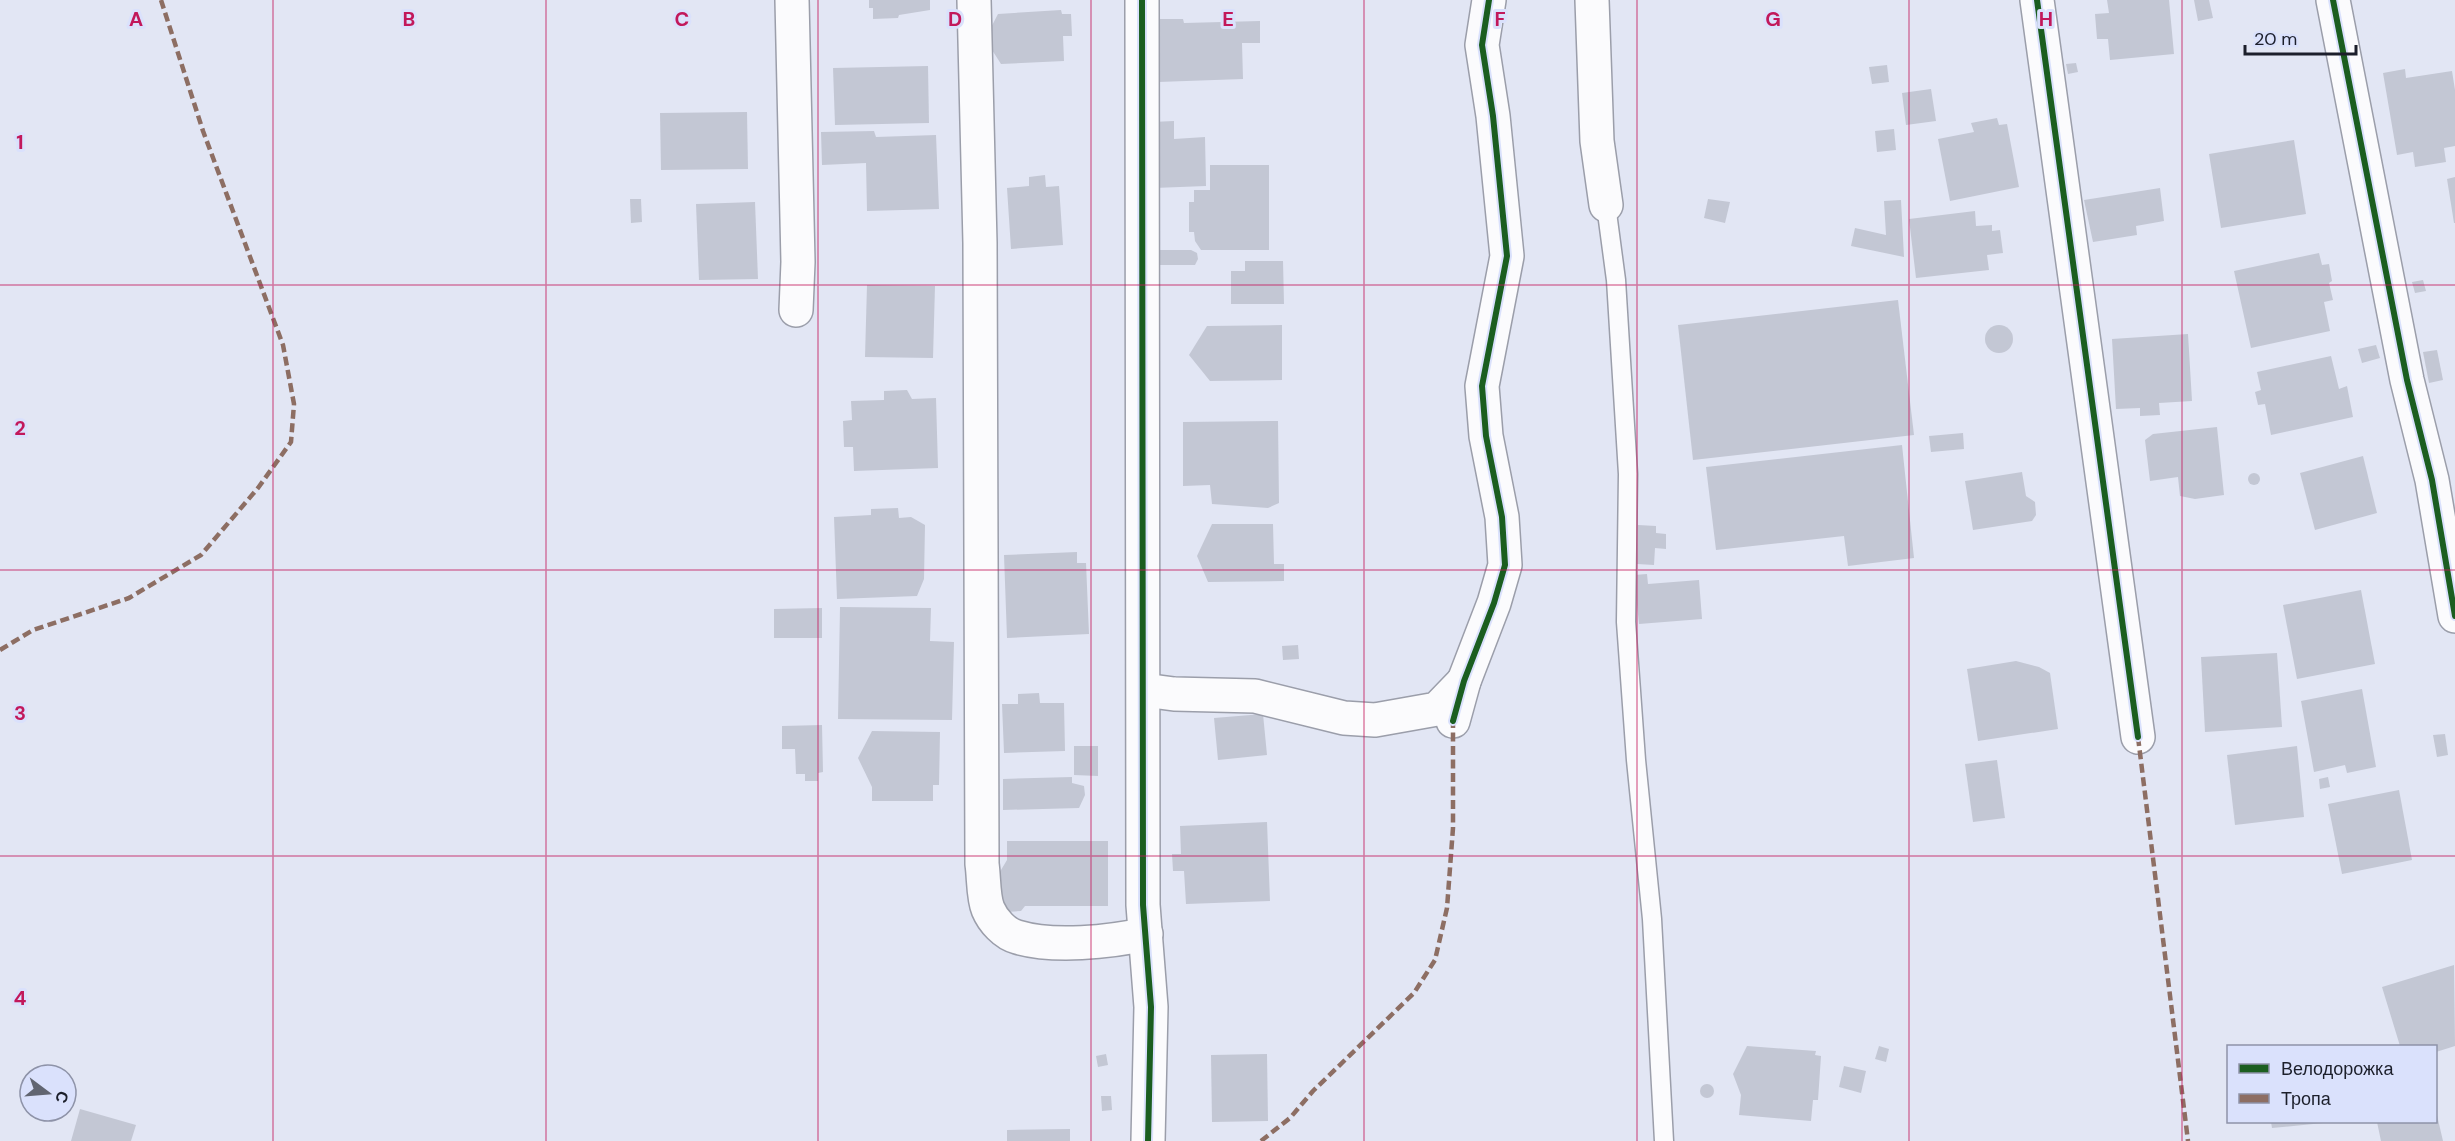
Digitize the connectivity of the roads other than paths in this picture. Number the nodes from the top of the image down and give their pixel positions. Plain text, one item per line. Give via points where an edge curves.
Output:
1 (792, 0) edge
2 (975, 0) edge
3 (1142, 0) edge
4 (1489, 0) edge
5 (1592, 0) edge
6 (2037, 0) edge
7 (2333, 0) edge
8 (1606, 205) joint
9 (796, 310) dead end
10 (2455, 616) edge
11 (1464, 681) junction
12 (1144, 690) junction
13 (1454, 721) dead end
14 (2138, 737) dead end
15 (1146, 934) junction
16 (1148, 1141) edge
17 (1664, 1141) edge

1 - 9 street
2 - 15 street via 980,243 982,864 988,909 1003,930 1017,937 1069,942 1118,940
3 - 12 street
4 - 11 street via 1482,45 1507,256 1482,386 1486,436 1502,517 1505,565
5 - 8 street via 1597,141
6 - 14 street
7 - 10 street via 2407,380 2433,480
8 - 17 lane via 1616,280 1628,474 1626,621 1652,919
11 - 12 street via 1437,709 1375,720 1344,718 1255,696
11 - 13 street
12 - 15 street
15 - 16 street via 1151,1007

